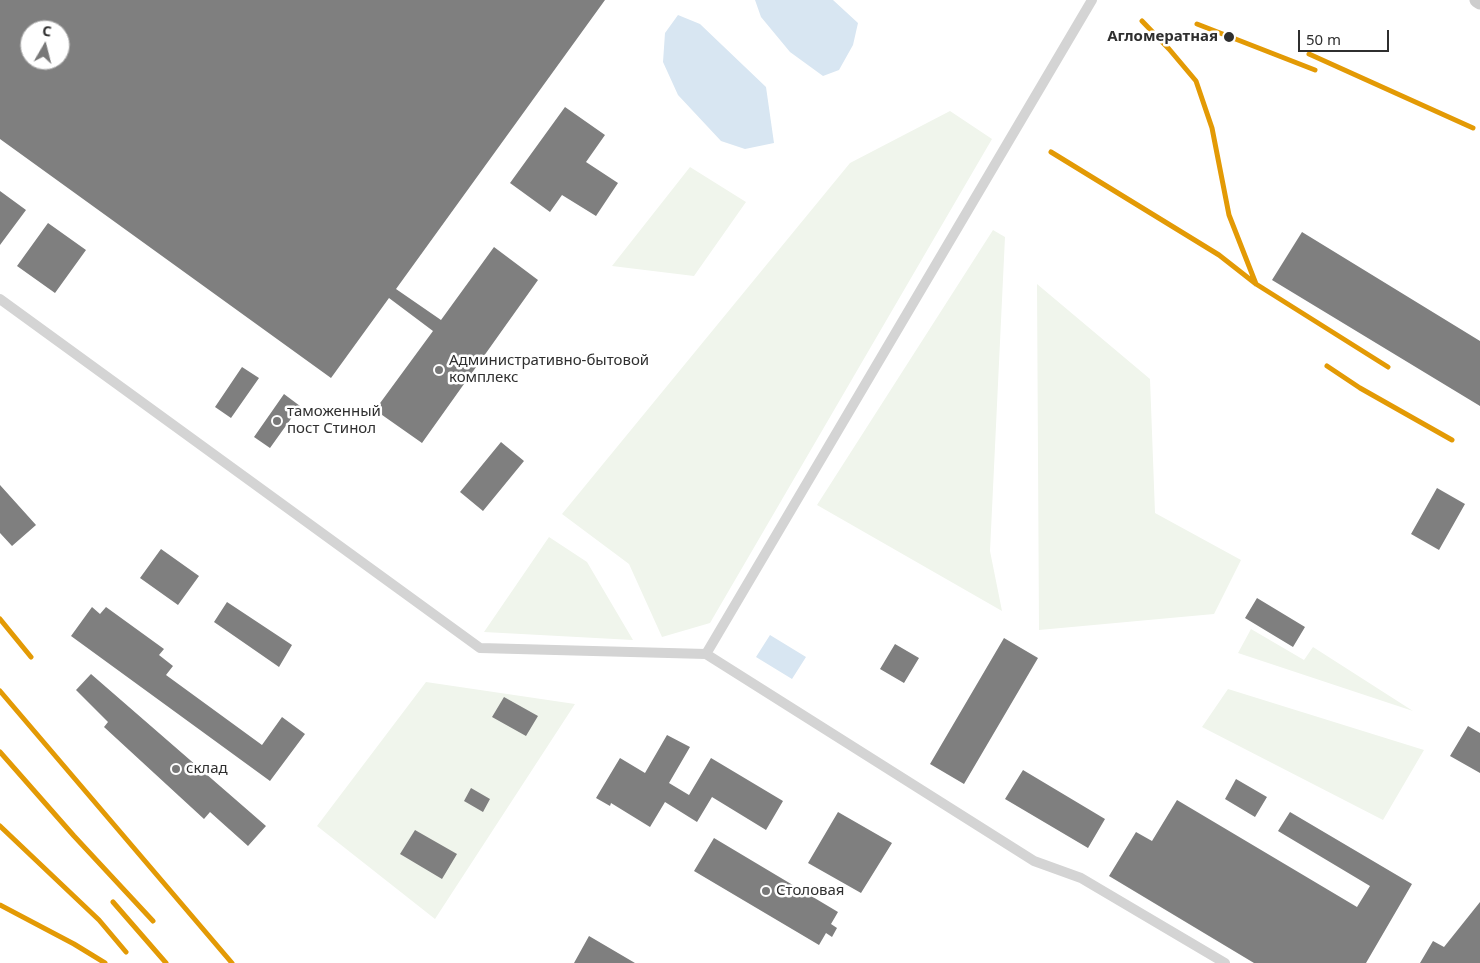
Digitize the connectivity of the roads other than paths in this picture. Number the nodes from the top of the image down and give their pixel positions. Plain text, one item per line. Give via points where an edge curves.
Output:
1 (1092, 0) edge
2 (1477, 0) edge
3 (1480, 2) edge
4 (0, 299) edge
5 (706, 654) junction
6 (1225, 963) edge

1 - 5 street
2 - 3 main road
4 - 5 street via 480,648
5 - 6 street via 1034,861 1081,878

